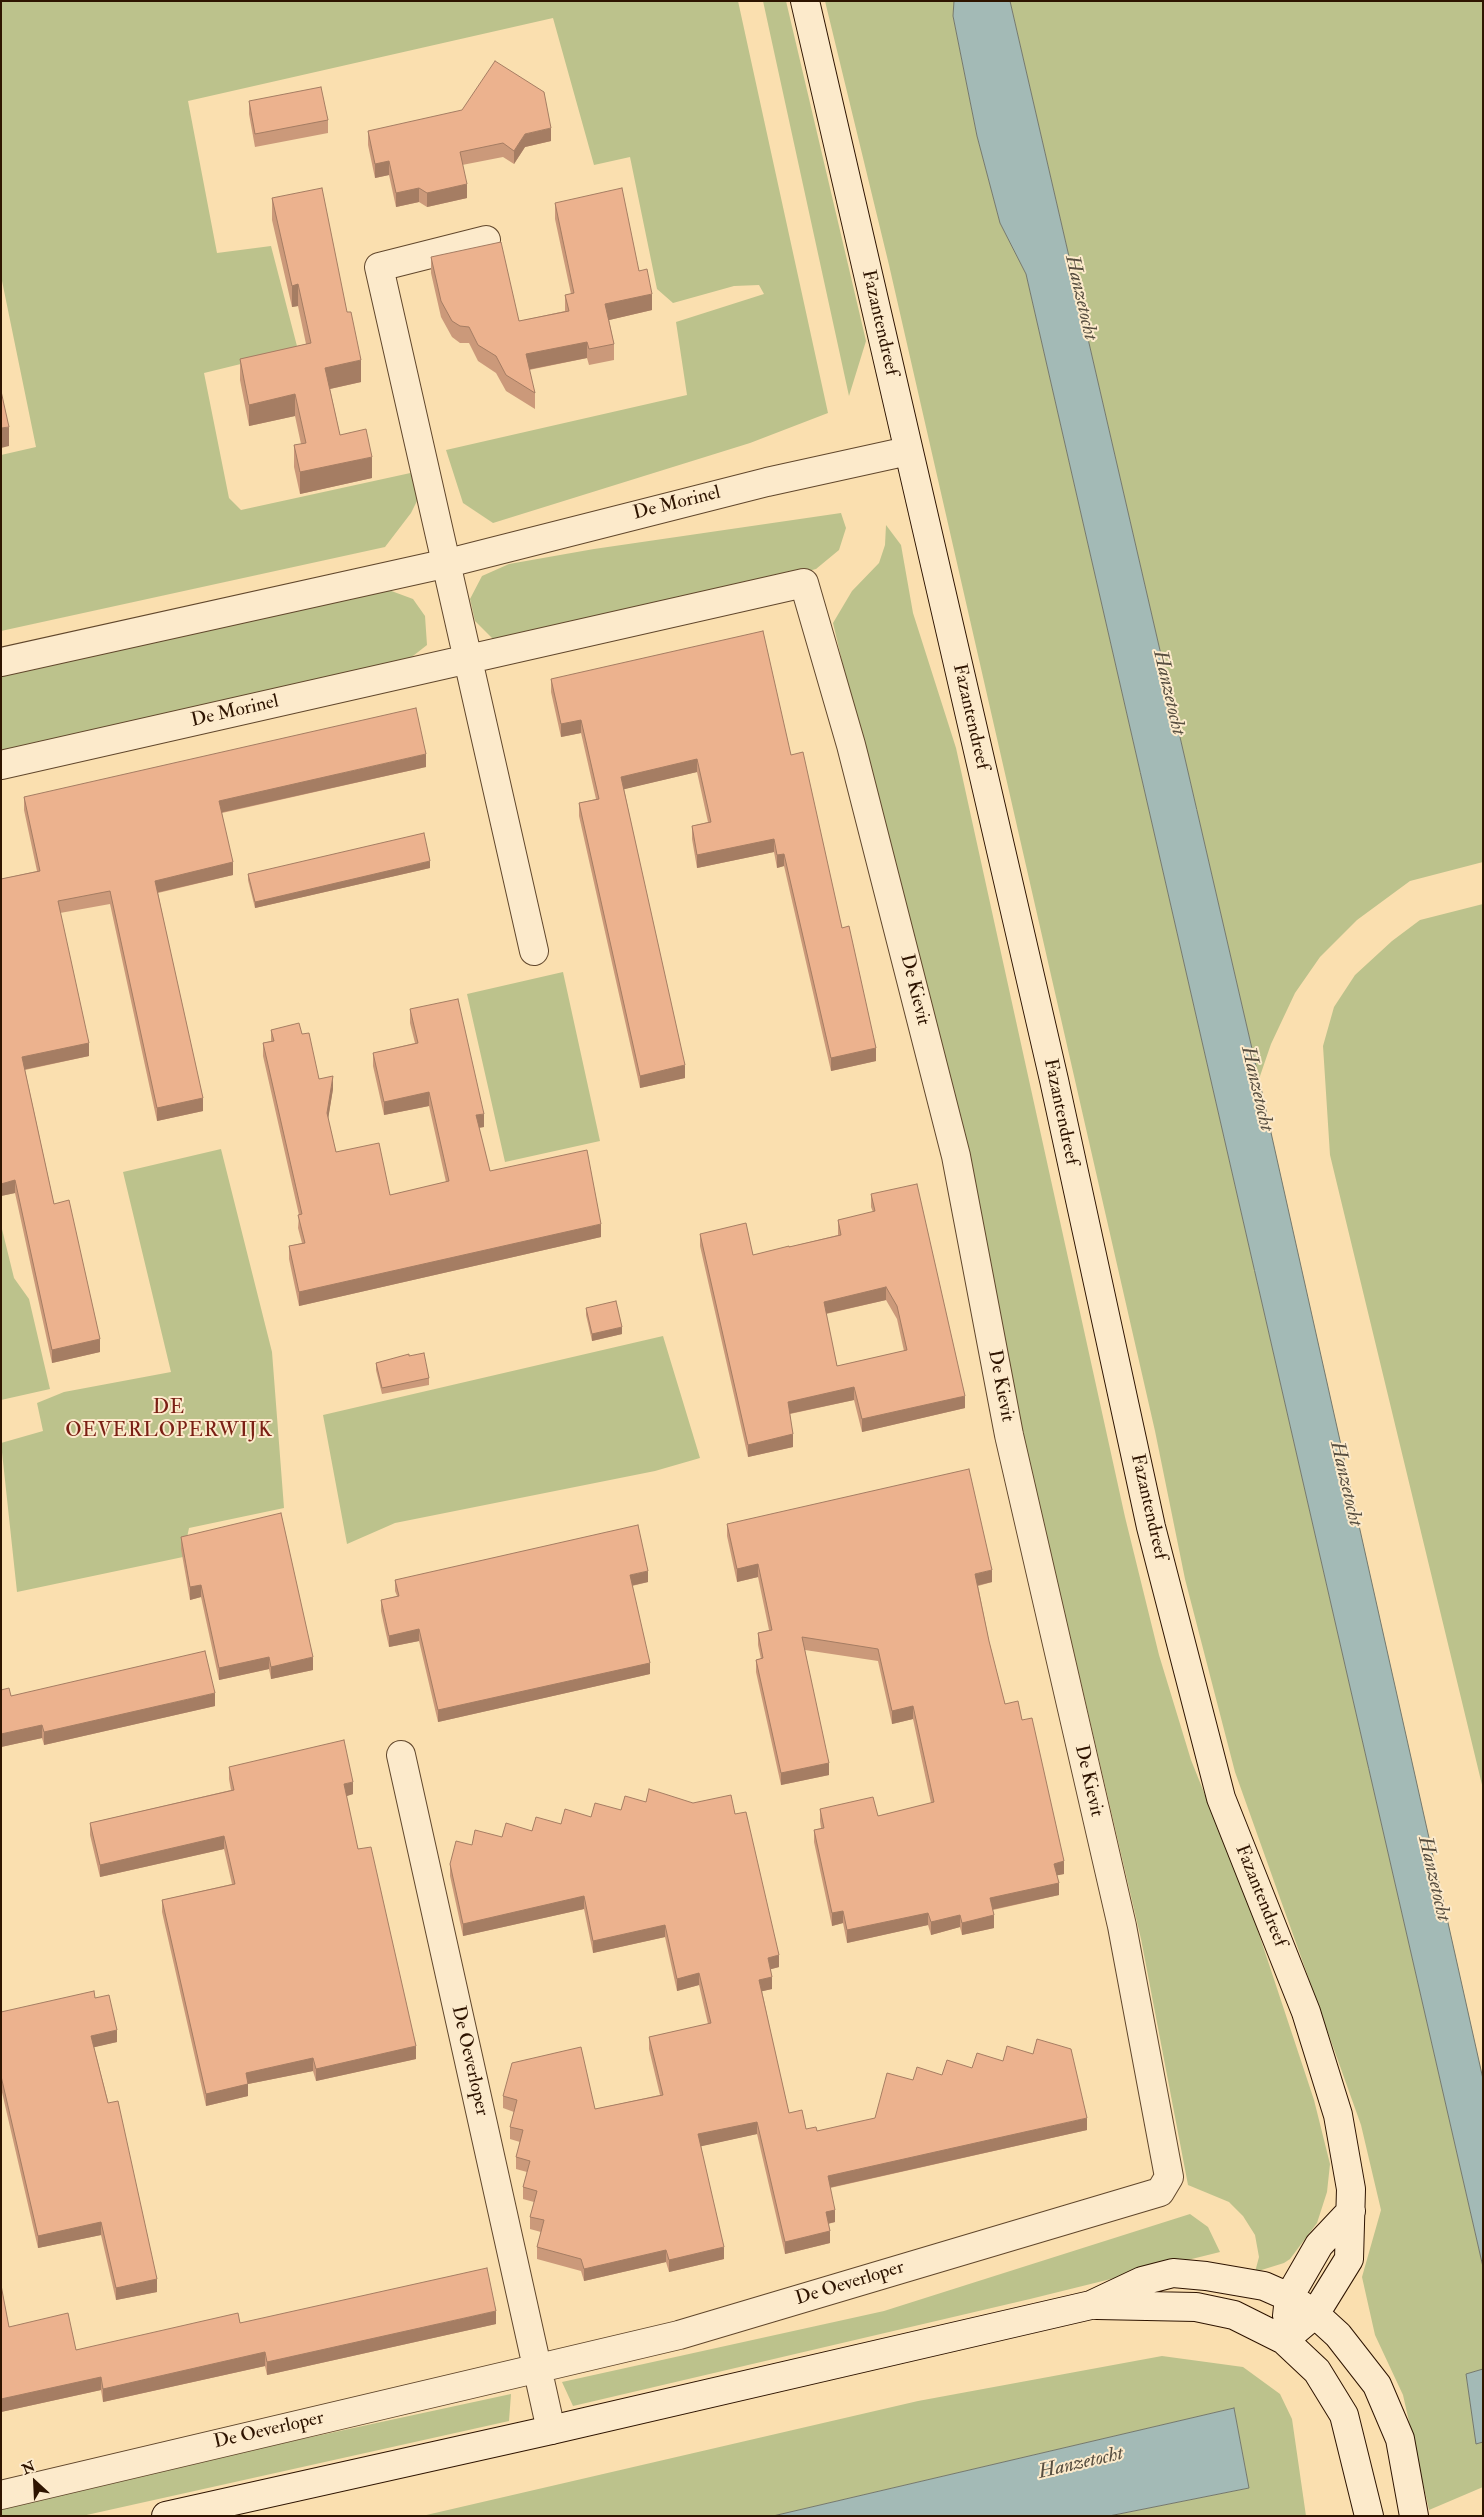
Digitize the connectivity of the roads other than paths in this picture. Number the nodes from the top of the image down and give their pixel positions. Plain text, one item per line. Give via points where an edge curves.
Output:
1 (805, 1) edge
2 (486, 240) dead end
3 (908, 451) junction
4 (448, 563) junction
5 (804, 583) joint
6 (469, 659) junction
7 (1, 662) edge
8 (1, 765) edge
9 (534, 951) dead end
10 (401, 1755) dead end
11 (1160, 2192) joint
12 (1351, 2211) junction
13 (1289, 2297) junction
14 (1091, 2305) junction
15 (1315, 2314) junction
16 (1284, 2340) junction
17 (537, 2367) junction
18 (551, 2430) junction
19 (1, 2494) edge
20 (166, 2516) edge
21 (1369, 2516) edge
22 (1414, 2516) edge

1 - 3 street, Fazantendreef
2 - 4 street via 379,267
3 - 4 street, De Morinel via 766,482
3 - 12 street, Fazantendreef via 1051,1070 1151,1527 1222,1798 1306,2012 1338,2115 1351,2189
4 - 6 street
4 - 7 street, De Morinel
5 - 6 street, De Morinel
5 - 11 street, De Kievit via 851,745 956,1156 1009,1435 1122,1926 1169,2177
6 - 8 street, De Morinel
6 - 9 street
10 - 17 street, De Oeverloper
11 - 17 street, De Oeverloper via 679,2334
12 - 13 street via 1319,2245
12 - 15 street, Fazantendreef via 1349,2259
13 - 14 street via 1264,2286 1173,2273 1142,2281
13 - 15 street
13 - 16 street
14 - 16 street via 1196,2307 1234,2315
14 - 18 street
15 - 16 street, Fazantendreef
15 - 22 street via 1338,2335 1377,2385 1400,2439
16 - 21 street via 1317,2371 1344,2415
17 - 18 street, De Oeverloper
17 - 19 street, De Oeverloper
18 - 20 street

